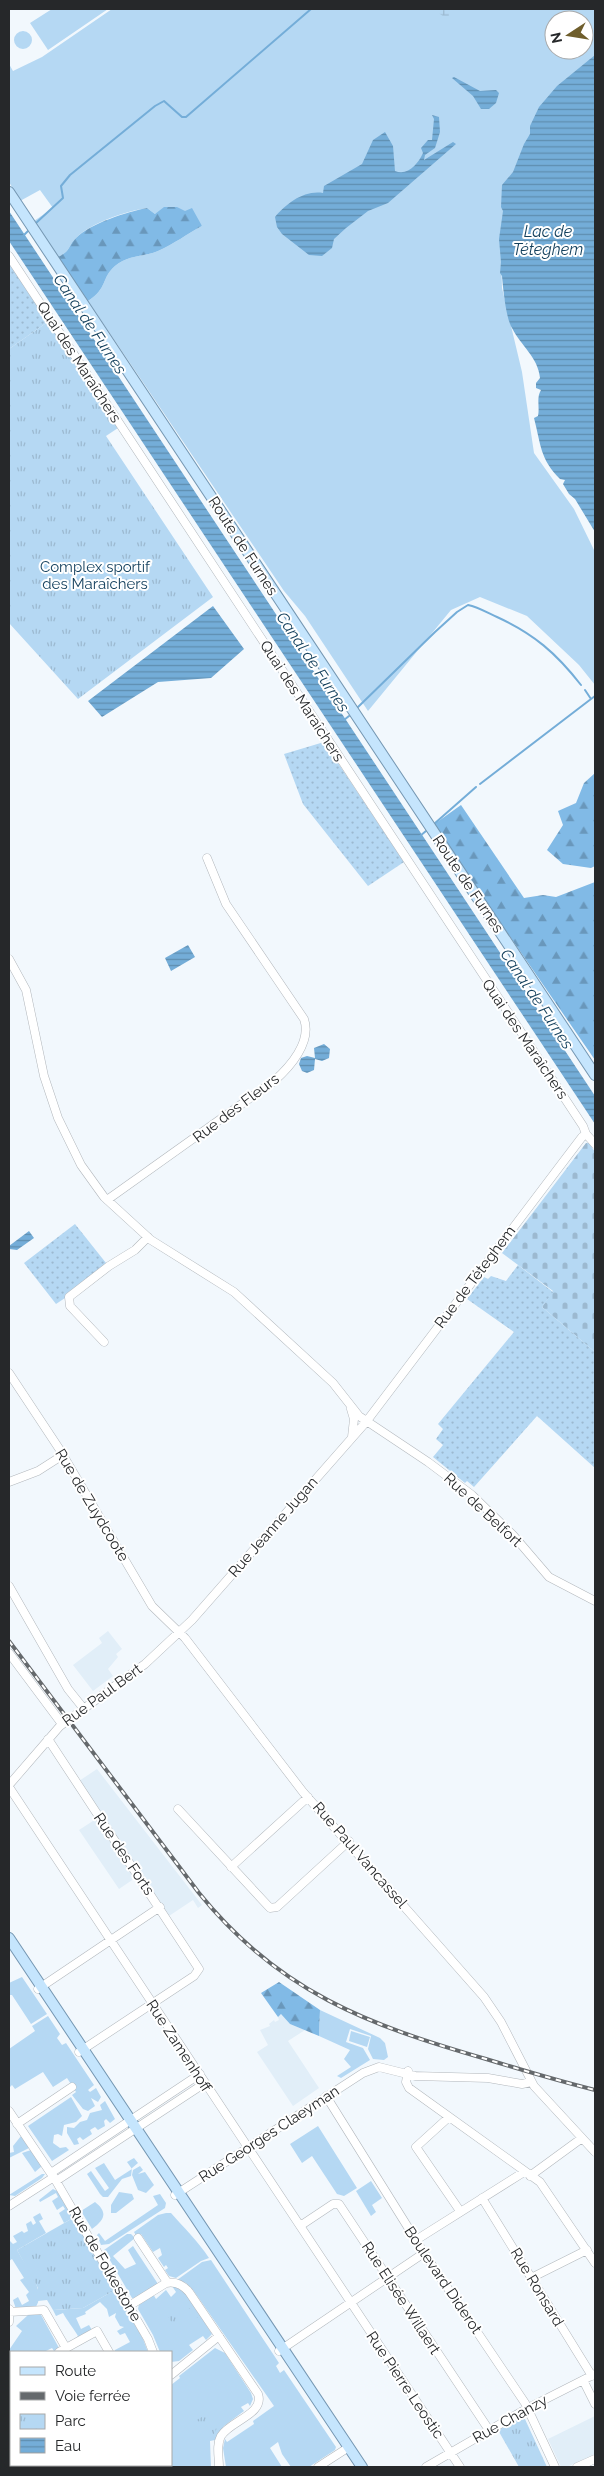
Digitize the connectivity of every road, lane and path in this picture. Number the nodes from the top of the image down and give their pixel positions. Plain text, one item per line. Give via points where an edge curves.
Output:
1 (9, 192) edge
2 (9, 256) edge
3 (207, 858) dead end
4 (9, 959) edge
5 (595, 1075) edge
6 (586, 1134) junction
7 (595, 1144) edge
8 (107, 1200) junction
9 (148, 1238) junction
10 (104, 1342) dead end
11 (9, 1373) edge
12 (350, 1404) junction
13 (366, 1422) junction
14 (352, 1438) junction
15 (63, 1456) junction
16 (9, 1482) edge
17 (9, 1586) edge
18 (595, 1601) edge
19 (180, 1633) junction
20 (9, 1653) edge
21 (84, 1709) junction
22 (62, 1724) junction
23 (48, 1739) junction
24 (9, 1786) edge
25 (308, 1797) junction
26 (178, 1809) dead end
27 (349, 1841) junction
28 (231, 1867) junction
29 (160, 1907) junction
30 (9, 1938) edge
31 (110, 1940) junction
32 (9, 1946) edge
33 (39, 1988) junction
34 (152, 2004) junction
35 (81, 2051) junction
36 (408, 2072) junction
37 (200, 2074) junction
38 (531, 2082) junction
39 (205, 2083) junction
40 (72, 2087) dead end
41 (326, 2096) junction
42 (9, 2111) edge
43 (449, 2117) junction
44 (17, 2124) junction
45 (131, 2125) junction
46 (582, 2138) junction
47 (247, 2148) junction
48 (595, 2152) edge
49 (527, 2174) junction
50 (54, 2177) junction
51 (177, 2194) junction
52 (482, 2198) junction
53 (10, 2202) edge
54 (460, 2211) junction
55 (300, 2226) junction
56 (138, 2238) dead end
57 (416, 2240) junction
58 (587, 2250) junction
59 (424, 2253) junction
60 (595, 2263) edge
61 (531, 2278) junction
62 (387, 2279) junction
63 (168, 2282) junction
64 (351, 2304) junction
65 (129, 2306) junction
66 (9, 2307) edge
67 (9, 2312) edge
68 (9, 2322) edge
69 (219, 2336) junction
70 (63, 2350) edge
71 (281, 2350) junction
72 (108, 2351) edge
73 (153, 2351) edge
74 (183, 2366) junction
75 (172, 2368) edge
76 (172, 2374) edge
77 (593, 2375) edge
78 (583, 2380) junction
79 (595, 2404) edge
80 (528, 2408) junction
81 (489, 2430) junction
82 (347, 2448) junction
83 (450, 2452) junction
84 (595, 2458) edge
85 (219, 2467) edge
86 (318, 2467) edge
87 (356, 2467) edge
88 (362, 2467) edge
89 (426, 2467) edge
90 (460, 2467) edge
91 (555, 2467) edge
92 (577, 2467) edge

1 - 5 main road, Route de Furnes
2 - 6 street, Quai des Maraîchers
3 - 8 street, Rue des Fleurs via 226,904 304,1019 305,1037 295,1058 274,1081
4 - 8 street, Rue de Belfort via 26,990 44,1076 60,1123 83,1170
6 - 7 street, Quai des Maraîchers
6 - 13 street, Rue de Téteghem
8 - 9 street, Rue de Belfort
9 - 10 street via 69,1297 70,1306
9 - 12 street, Rue de Belfort via 234,1292 330,1380
11 - 15 street, Rue de Zuydcoote
12 - 13 street, Rue de Belfort
12 - 14 street via 354,1419
13 - 14 street, Rue Jeanne Jugan
13 - 18 street, Rue de Belfort via 436,1467 472,1495 513,1535 549,1577
14 - 19 street, Rue Jeanne Jugan
15 - 16 street via 38,1471
15 - 19 street, Rue de Zuydcoote via 152,1606
17 - 21 street via 68,1689
19 - 21 street, Rue Paul Bert via 146,1664
19 - 25 street, Rue Paul Vancassel
20 - 22 street
21 - 22 street, Rue Paul Bert
22 - 23 street, Rue Paul Bert
23 - 24 street, Rue Paul Bert
23 - 29 street, Rue des Forts
24 - 31 street, Rue Zamenhoff
25 - 27 street, Rue Paul Vancassel
25 - 28 street
26 - 28 street
27 - 28 street via 272,1909
27 - 38 street, Rue Paul Vancassel via 489,2004
29 - 31 street
29 - 34 street, Rue des Forts via 199,1969 196,1975
30 - 33 main road
31 - 33 street
31 - 34 street, Rue Zamenhoff
32 - 33 main road
33 - 35 main road
34 - 35 street
34 - 37 street, Rue Zamenhoff
35 - 45 main road
36 - 38 street via 491,2078 522,2084
36 - 41 street, Rue Georges Claeyman via 379,2067
36 - 43 street via 408,2088
37 - 39 street, Rue Zamenhoff
37 - 45 street
38 - 46 street, Rue Paul Vancassel
39 - 45 street
39 - 47 street, Rue Zamenhoff
40 - 44 street
41 - 47 street, Rue Georges Claeyman
41 - 57 street, Boulevard Diderot
42 - 44 street, Rue de Folkestone
43 - 49 street
43 - 54 street via 416,2147
44 - 50 street, Rue de Folkestone
45 - 50 street
45 - 51 main road
46 - 48 street, Rue Paul Vancassel
46 - 49 street
47 - 51 street, Rue Georges Claeyman
47 - 55 street, Rue Zamenhoff
49 - 52 street
49 - 58 street via 544,2187
50 - 53 street
50 - 65 street, Rue de Folkestone
51 - 71 main road
52 - 54 street
52 - 61 street, Rue Ronsard
54 - 57 street
55 - 62 street, Rue Elisée Willaert via 338,2204
55 - 64 street, Rue Zamenhoff
56 - 63 street
57 - 59 street, Boulevard Diderot
58 - 60 street
58 - 61 street
59 - 62 street
59 - 80 street, Boulevard Diderot
61 - 77 street, Rue Ronsard
62 - 64 street
62 - 81 street, Rue Elisée Willaert
63 - 65 street
63 - 69 street via 178,2283 188,2290
64 - 71 street
64 - 83 street, Rue Pierre Leostic
65 - 73 street, Rue de Folkestone
66 - 67 street
67 - 68 street
67 - 70 street via 44,2310
69 - 74 street
69 - 85 street via 260,2400 255,2409 221,2436
70 - 72 street via 97,2331
71 - 82 main road
74 - 75 street
74 - 76 street
77 - 78 street, Rue Chanzy
78 - 79 street
78 - 80 street, Rue Chanzy
80 - 81 street, Rue Chanzy
80 - 91 street, Boulevard Diderot
81 - 83 street, Rue Chanzy
82 - 86 street
82 - 87 main road
82 - 88 main road
83 - 89 street, Rue Chanzy
83 - 90 street, Rue Pierre Leostic
84 - 92 street

